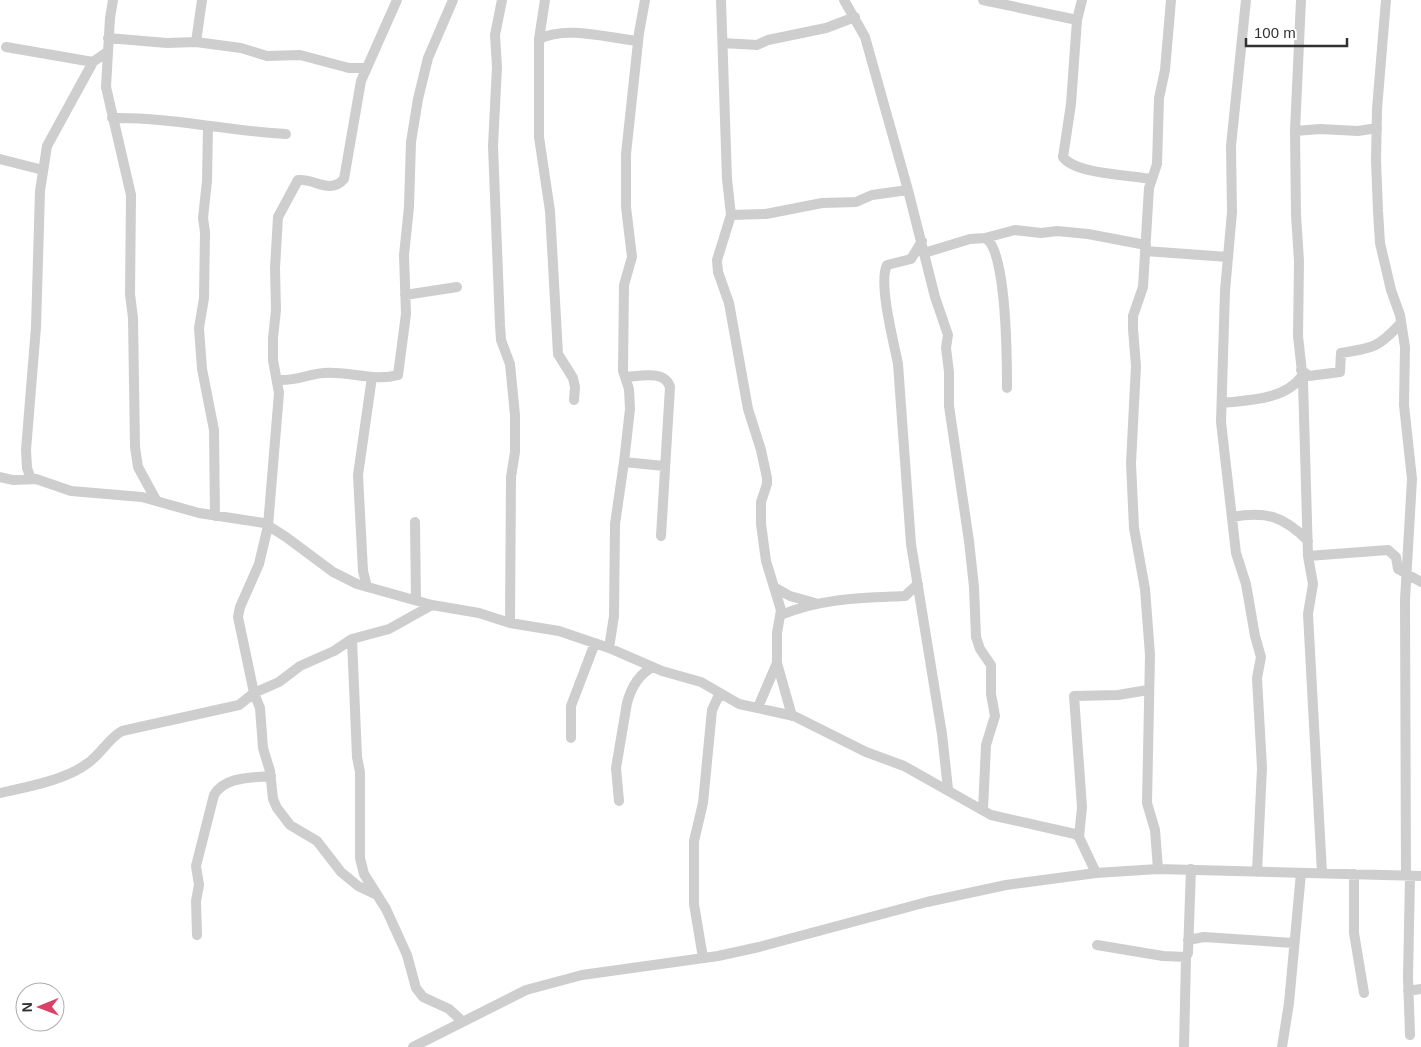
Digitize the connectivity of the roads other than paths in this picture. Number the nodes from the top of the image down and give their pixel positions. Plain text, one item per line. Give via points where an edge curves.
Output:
1 (113, 0) edge
2 (202, 0) edge
3 (397, 0) edge
4 (453, 0) edge
5 (502, 0) edge
6 (545, 0) edge
7 (645, 0) edge
8 (721, 0) edge
9 (844, 0) edge
10 (983, 0) edge
11 (1082, 0) edge
12 (1171, 0) edge
13 (1246, 0) edge
14 (1301, 0) edge
15 (1386, 0) edge
16 (855, 17) junction
17 (1077, 20) junction
18 (540, 26) junction
19 (550, 34) junction
20 (108, 38) junction
21 (540, 39) junction
22 (638, 41) junction
23 (196, 42) junction
24 (723, 43) junction
25 (6, 47) dead end
26 (107, 52) junction
27 (93, 62) junction
28 (366, 68) junction
29 (112, 118) junction
30 (208, 127) junction
31 (1377, 128) junction
32 (1295, 132) junction
33 (286, 134) dead end
34 (0, 159) edge
35 (43, 170) junction
36 (1150, 178) junction
37 (908, 190) junction
38 (731, 215) junction
39 (990, 238) junction
40 (922, 241) junction
41 (1146, 248) junction
42 (924, 253) junction
43 (1228, 256) junction
44 (457, 287) dead end
45 (405, 295) junction
46 (1401, 323) junction
47 (1304, 376) junction
48 (372, 377) junction
49 (626, 377) junction
50 (278, 380) junction
51 (1007, 388) dead end
52 (574, 400) dead end
53 (1222, 403) junction
54 (1411, 452) junction
55 (1421, 458) edge
56 (624, 462) junction
57 (1421, 463) edge
58 (664, 466) junction
59 (1412, 472) junction
60 (0, 477) edge
61 (31, 479) junction
62 (156, 500) junction
63 (215, 516) junction
64 (1232, 517) junction
65 (415, 522) dead end
66 (268, 526) junction
67 (661, 536) dead end
68 (1308, 541) junction
69 (1308, 556) junction
70 (1411, 579) edge
71 (918, 584) junction
72 (367, 587) junction
73 (774, 587) junction
74 (416, 600) junction
75 (816, 603) junction
76 (432, 605) junction
77 (781, 615) junction
78 (510, 623) junction
79 (352, 640) junction
80 (595, 643) junction
81 (609, 648) junction
82 (777, 663) junction
83 (642, 667) junction
84 (1148, 690) junction
85 (254, 693) junction
86 (720, 693) junction
87 (758, 707) junction
88 (792, 716) junction
89 (571, 738) dead end
90 (271, 776) junction
91 (948, 789) junction
92 (0, 793) edge
93 (618, 801) dead end
94 (983, 810) junction
95 (1079, 837) junction
96 (1158, 869) junction
97 (1190, 869) junction
98 (1257, 872) junction
99 (1096, 873) junction
100 (1301, 873) junction
101 (1322, 873) junction
102 (1354, 874) junction
103 (1408, 876) junction
104 (1421, 876) edge
105 (377, 895) junction
106 (197, 935) dead end
107 (1188, 940) junction
108 (1293, 943) junction
109 (1097, 945) dead end
110 (1186, 956) junction
111 (703, 958) junction
112 (1421, 989) edge
113 (1408, 991) junction
114 (1364, 993) dead end
115 (462, 1021) junction
116 (1410, 1035) dead end
117 (412, 1047) edge
118 (1184, 1047) edge
119 (1282, 1047) edge

1 - 20 street
2 - 23 street
3 - 28 street
4 - 45 street via 428,58 411,142 404,256
5 - 78 street via 494,35 497,68 493,146 501,340 510,364 515,415 511,477
6 - 18 street
7 - 22 street
8 - 24 street
9 - 16 street
10 - 17 street
11 - 17 street
12 - 36 street via 1159,98 1157,164
13 - 43 street via 1231,146 1232,212
14 - 32 street
15 - 31 street
16 - 24 street via 826,28 758,45
16 - 37 street via 865,37
17 - 36 street via 1071,104 1063,157 1093,171
18 - 19 street
18 - 21 street
19 - 21 street
19 - 22 street via 585,34
20 - 23 street
20 - 26 street
21 - 52 street via 539,137 550,211 557,345 558,354 573,378
22 - 49 street via 626,154 626,207 632,257 624,285 623,371
23 - 28 street via 241,48 267,56 300,55 349,68
24 - 38 street via 726,179
25 - 27 street
26 - 27 street
26 - 29 street via 106,87
27 - 35 street via 47,146
28 - 50 street via 352,125 344,179 338,185 329,186 298,180 279,212 273,338 273,360
29 - 30 street via 147,117
29 - 62 street via 131,195 130,294 138,467
30 - 33 street
30 - 63 street via 203,218 204,298 199,328 202,369 214,430
31 - 32 street
31 - 46 street via 1380,243
32 - 47 street
34 - 35 street
35 - 61 street via 26,450
36 - 41 street
37 - 38 street via 872,194 856,202 822,203 766,214
37 - 40 street
38 - 73 street via 717,260 718,272 730,303 748,409 767,478 761,502 761,524 766,562
39 - 41 street via 1015,230 1073,232
39 - 42 street via 961,242
39 - 51 street via 1005,313
40 - 42 street
40 - 71 street via 911,259 886,265 884,275 891,336 898,364 911,544
41 - 43 street
41 - 84 street via 1141,294 1133,316 1136,366 1131,463 1134,528 1145,589 1150,655
42 - 94 street via 948,335 949,406 969,541 976,637 990,665 995,716 986,745
43 - 53 street
44 - 45 street
45 - 48 street via 405,333 398,376
46 - 47 street via 1384,341 1366,349 1342,353 1340,372
46 - 54 street via 1405,347 1404,405
47 - 53 street via 1282,392 1265,398
47 - 68 street
48 - 50 street via 326,373
48 - 72 street via 358,475
49 - 56 street via 630,409
49 - 58 street via 661,376 669,384
50 - 66 street
53 - 64 street via 1222,442
54 - 55 street
54 - 59 street
56 - 58 street
56 - 81 street via 615,524 614,616
57 - 59 street
58 - 67 street
59 - 70 street
60 - 61 street
61 - 62 street via 71,491
62 - 63 street
63 - 66 street via 251,520
64 - 68 street via 1255,514 1276,517 1289,523
64 - 98 street via 1236,553 1261,657 1257,678 1262,768
65 - 74 street
66 - 72 street via 333,572
66 - 85 street via 238,618
68 - 69 street
69 - 70 street via 1385,549 1396,557 1398,568
69 - 101 street via 1313,584 1308,614
70 - 103 street
71 - 75 street via 905,596
71 - 91 street
72 - 74 street
73 - 75 street via 790,596
73 - 77 street
74 - 76 street
75 - 77 street
76 - 78 street via 479,613
76 - 79 street via 389,629
77 - 82 street via 777,632
78 - 80 street via 559,631
79 - 85 street
79 - 105 street via 360,772 360,858 364,874
80 - 81 street
80 - 89 street via 571,706
81 - 83 street
82 - 87 street
82 - 88 street
83 - 86 street via 653,667 701,682
83 - 93 street via 630,692 620,739 616,768
84 - 95 street via 1118,695 1074,696 1082,807
84 - 96 street via 1147,803 1155,830
85 - 90 street via 260,708 263,748
85 - 92 street via 239,705 122,731 114,735 90,762 72,773
86 - 87 street via 739,704
86 - 111 street via 712,710 703,803 694,841 694,904
87 - 88 street
88 - 91 street
90 - 105 street via 273,798 285,820 317,842 341,872 358,886
90 - 106 street via 234,780 220,787 214,795 196,866 199,885
91 - 94 street
94 - 95 street via 998,817
95 - 99 street
96 - 97 street
96 - 99 street
97 - 98 street
97 - 107 street
98 - 100 street
99 - 111 street via 961,894 759,947
100 - 101 street
100 - 108 street
101 - 102 street
102 - 103 street
102 - 114 street via 1353,926
103 - 104 street
103 - 113 street
105 - 115 street via 406,955 416,988 423,998 449,1009
107 - 108 street via 1204,937
107 - 110 street
108 - 119 street
109 - 110 street via 1163,956
110 - 118 street
111 - 115 street via 582,975 526,990
112 - 113 street
113 - 116 street
115 - 117 street

